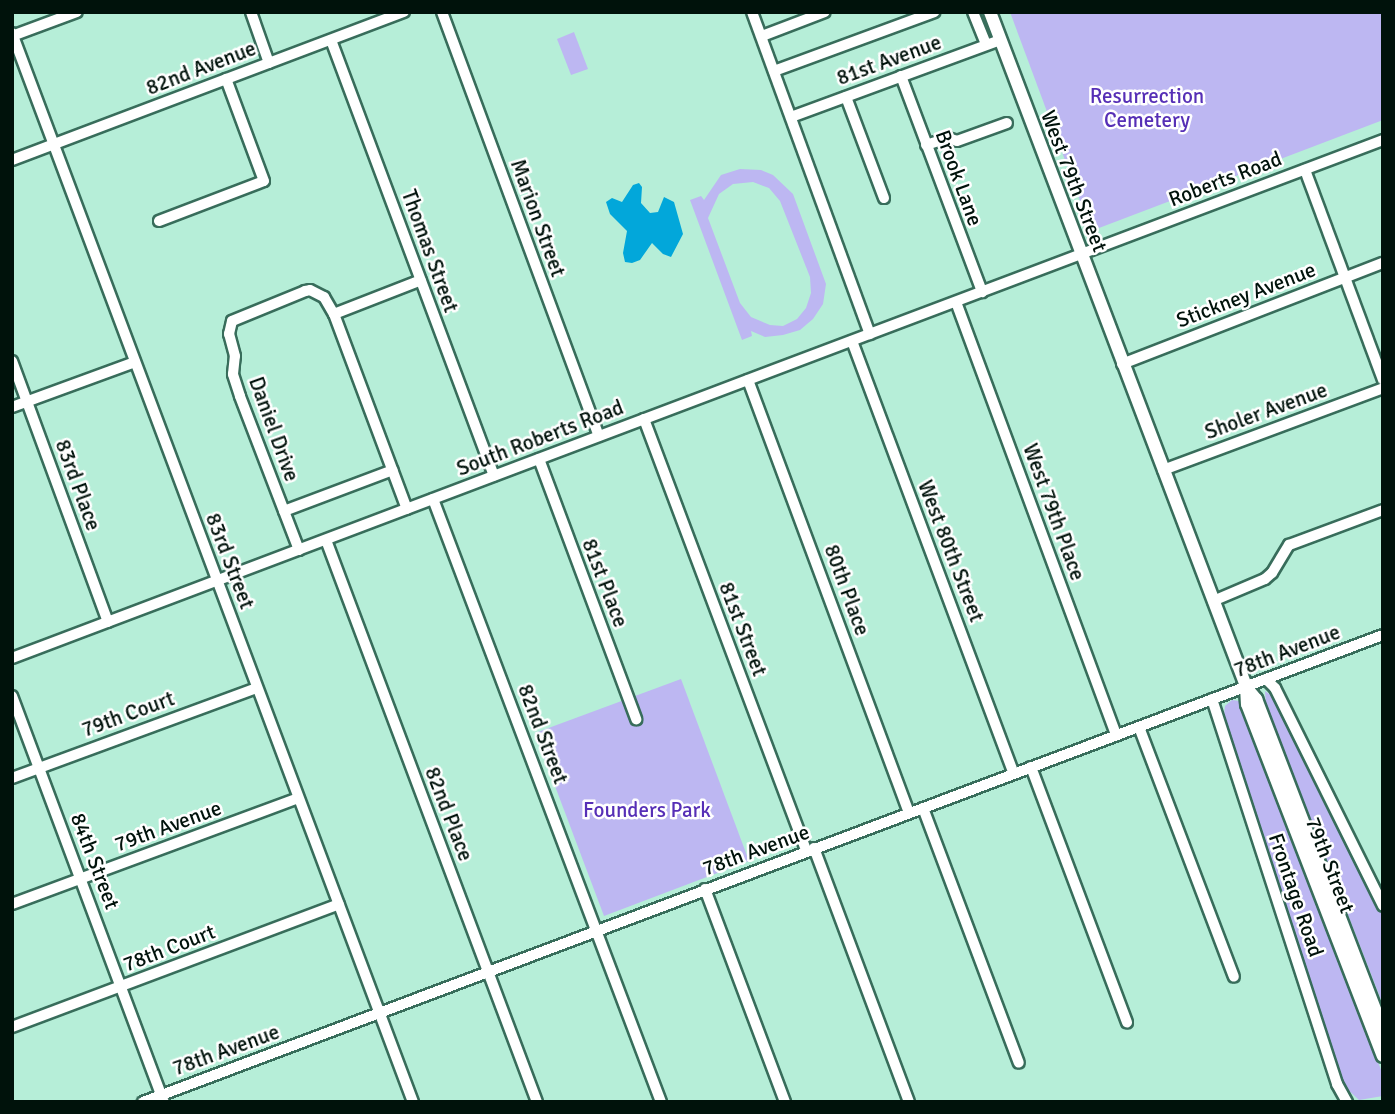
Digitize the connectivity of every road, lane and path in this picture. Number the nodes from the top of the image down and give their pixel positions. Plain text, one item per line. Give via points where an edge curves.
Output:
1 (77, 12) edge
2 (251, 12) edge
3 (404, 12) edge
4 (442, 12) edge
5 (752, 12) edge
6 (825, 12) edge
7 (934, 12) edge
8 (974, 12) edge
9 (990, 12) edge
10 (13, 35) edge
11 (762, 36) junction
12 (331, 40) junction
13 (1000, 40) junction
14 (986, 45) junction
15 (270, 63) junction
16 (774, 71) junction
17 (901, 76) junction
18 (226, 79) junction
19 (846, 97) junction
20 (791, 117) junction
21 (1007, 123) dead end
22 (1383, 140) edge
23 (54, 144) junction
24 (926, 145) junction
25 (12, 160) edge
26 (1305, 170) junction
27 (884, 198) dead end
28 (159, 221) dead end
29 (1081, 255) junction
30 (1383, 263) edge
31 (1345, 278) junction
32 (421, 280) junction
33 (982, 292) junction
34 (956, 302) junction
35 (334, 314) junction
36 (870, 334) junction
37 (852, 341) junction
38 (12, 361) edge
39 (135, 362) junction
40 (1122, 364) junction
41 (748, 380) junction
42 (1383, 380) edge
43 (1383, 388) edge
44 (27, 401) junction
45 (12, 407) edge
46 (644, 419) junction
47 (599, 436) junction
48 (539, 459) junction
49 (393, 470) junction
50 (1163, 470) junction
51 (494, 476) junction
52 (433, 499) junction
53 (407, 509) junction
54 (1383, 510) edge
55 (284, 511) junction
56 (326, 540) junction
57 (299, 550) junction
58 (217, 581) junction
59 (1213, 600) junction
60 (108, 622) junction
61 (1383, 635) edge
62 (12, 658) edge
63 (1266, 679) junction
64 (1246, 686) junction
65 (257, 688) junction
66 (12, 696) edge
67 (1212, 699) junction
68 (636, 719) dead end
69 (1139, 727) junction
70 (1116, 735) junction
71 (1031, 767) junction
72 (38, 768) junction
73 (1014, 774) junction
74 (12, 778) edge
75 (298, 799) junction
76 (923, 808) junction
77 (909, 813) junction
78 (810, 850) junction
79 (81, 878) junction
80 (705, 889) junction
81 (12, 904) edge
82 (339, 904) junction
83 (1383, 906) edge
84 (597, 931) junction
85 (488, 972) junction
86 (1234, 977) dead end
87 (121, 987) junction
88 (379, 1014) junction
89 (1127, 1023) dead end
90 (12, 1027) edge
91 (1383, 1030) edge
92 (1383, 1056) edge
93 (1019, 1063) dead end
94 (163, 1098) edge
95 (143, 1102) edge
96 (413, 1102) edge
97 (537, 1102) edge
98 (661, 1102) edge
99 (785, 1102) edge
100 (909, 1102) edge
101 (1347, 1102) edge

1 - 10 street
2 - 15 street
3 - 12 street, 82nd Avenue
4 - 47 street, Marion Street
5 - 11 street
6 - 11 street
7 - 16 street
8 - 14 street
9 - 13 main road, West 79th Street
10 - 23 street, 83rd Street
11 - 16 street
12 - 15 street, 82nd Avenue
12 - 32 street, Thomas Street
13 - 14 street, 81st Avenue
13 - 29 main road, West 79th Street
14 - 17 street, 81st Avenue
15 - 18 street, 82nd Avenue
16 - 20 street
17 - 19 street, 81st Avenue
17 - 24 street, Brook Lane
18 - 23 street, 82nd Avenue
18 - 28 street via 264,181
19 - 20 street, 81st Avenue
19 - 27 street
20 - 36 street
21 - 24 street via 957,141 948,138
22 - 26 street, Roberts Road
23 - 25 street, 82nd Avenue
23 - 39 street, 83rd Street
24 - 33 street, Brook Lane
26 - 29 street, Roberts Road
26 - 31 street
29 - 33 street, South Roberts Road
29 - 40 main road, West 79th Street
30 - 31 street, Stickney Avenue
31 - 40 street, Stickney Avenue
31 - 42 street
32 - 35 street
32 - 51 street, Thomas Street
33 - 34 street, South Roberts Road
34 - 36 street, South Roberts Road
34 - 70 street, West 79th Place
35 - 49 street
35 - 55 street, Daniel Drive via 324,297 310,290 232,321 233,374
36 - 37 street, South Roberts Road
37 - 41 street, South Roberts Road
37 - 73 street, West 80th Street
38 - 44 street, 83rd Place
39 - 44 street
39 - 58 street, 83rd Street
40 - 50 main road, 79th Street
41 - 46 street, South Roberts Road
41 - 77 street, 80th Place
43 - 50 street, Sholer Avenue
44 - 45 street
44 - 60 street, 83rd Place
46 - 47 street, South Roberts Road
46 - 78 street, 81st Street
47 - 48 street, South Roberts Road
48 - 51 street, South Roberts Road
48 - 68 street, 81st Place
49 - 53 street
49 - 55 street
50 - 59 main road, 79th Street
51 - 52 street, South Roberts Road
52 - 53 street, South Roberts Road
52 - 84 street, 82nd Street
53 - 56 street, South Roberts Road
54 - 59 street via 1289,545 1265,579
55 - 57 street, Daniel Drive
56 - 57 street, South Roberts Road
56 - 85 street, 82nd Place
57 - 58 street, South Roberts Road
58 - 60 street, South Roberts Road
58 - 65 street, 83rd Street
59 - 64 main road, 79th Street
60 - 62 street, South Roberts Road
61 - 63 street, 78th Avenue
63 - 64 street, 78th Avenue
63 - 83 street via 1275,688
64 - 67 street, 78th Avenue
64 - 91 main road, 79th Street via 1256,699
64 - 92 main road, 79th Street via 1247,704
65 - 72 street, 79th Court
65 - 75 street, 83rd Street
66 - 72 street, 84th Street
67 - 69 street, 78th Avenue
67 - 101 street, Frontage Road via 1339,1093
69 - 70 street, 78th Avenue
69 - 86 street
70 - 71 street, 78th Avenue
71 - 73 street, 78th Avenue
71 - 89 street
72 - 74 street, 79th Court
72 - 79 street, 84th Street
73 - 76 street, 78th Avenue
75 - 79 street, 79th Avenue
75 - 82 street, 83rd Street
76 - 77 street, 78th Avenue
76 - 93 street
77 - 78 street, 78th Avenue
78 - 80 street, 78th Avenue
78 - 100 street, 81st Street
79 - 81 street, 79th Avenue
79 - 87 street, 84th Street
80 - 84 street, 78th Avenue
80 - 99 street
82 - 87 street, 78th Court
82 - 88 street, 83rd Street
84 - 85 street, 78th Avenue
84 - 98 street, 82nd Street
85 - 88 street, 78th Avenue
85 - 97 street, 82nd Place
87 - 90 street, 78th Court
87 - 94 street, 84th Street
88 - 94 street, 78th Avenue
88 - 96 street, 83rd Street
94 - 95 street, 78th Avenue

